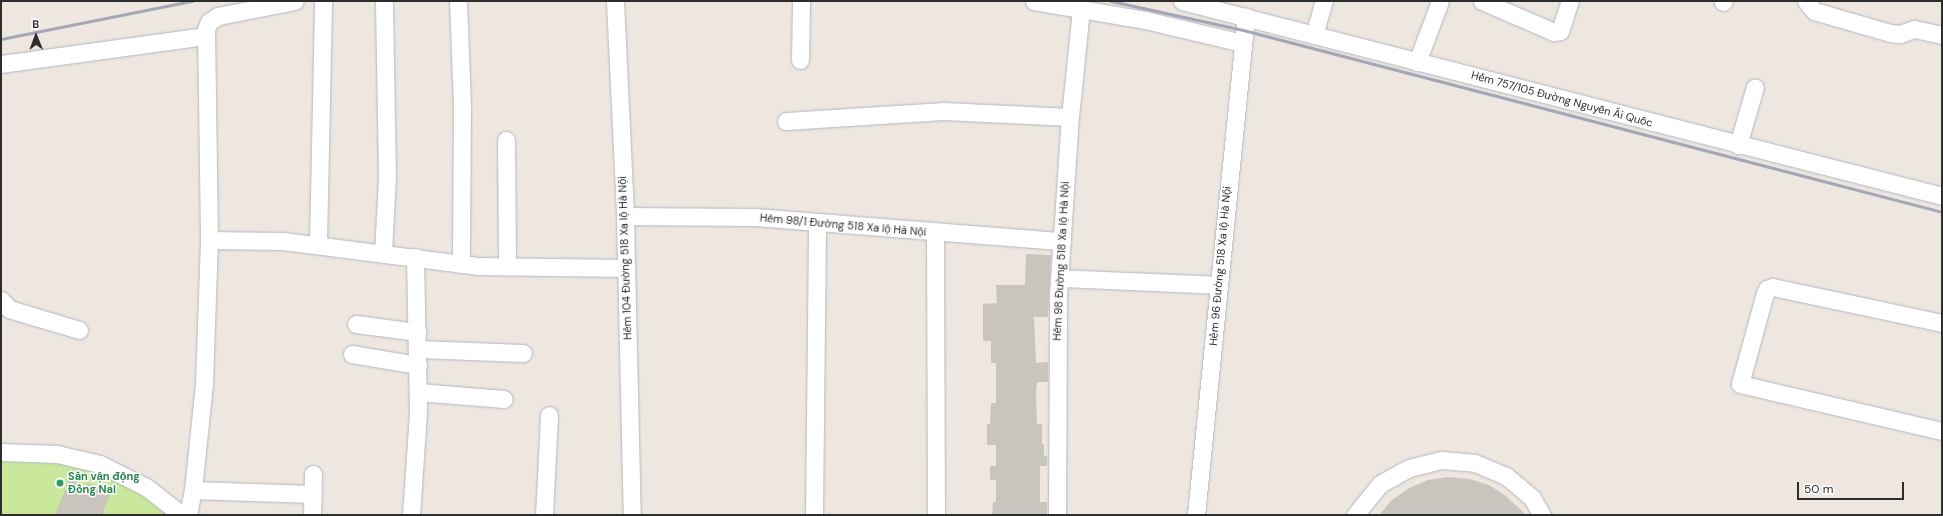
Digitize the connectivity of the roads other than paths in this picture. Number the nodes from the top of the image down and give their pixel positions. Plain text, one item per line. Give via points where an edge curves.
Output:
1 (295, 1) edge
2 (323, 1) edge
3 (384, 1) edge
4 (458, 1) edge
5 (615, 1) edge
6 (801, 1) edge
7 (1034, 1) edge
8 (1182, 1) edge
9 (1324, 1) edge
10 (1440, 1) edge
11 (1482, 1) edge
12 (1570, 1) edge
13 (1806, 1) edge
14 (1080, 8) junction
15 (1246, 16) junction
16 (1314, 35) junction
17 (1942, 35) edge
18 (206, 36) junction
19 (1242, 43) junction
20 (800, 60) dead end
21 (1417, 62) junction
22 (1, 64) edge
23 (1755, 87) dead end
24 (1070, 117) junction
25 (786, 120) dead end
26 (506, 140) dead end
27 (1738, 145) junction
28 (1942, 196) edge
29 (625, 216) junction
30 (817, 223) junction
31 (935, 233) junction
32 (210, 240) junction
33 (1062, 241) junction
34 (318, 244) junction
35 (384, 253) junction
36 (415, 257) junction
37 (461, 264) junction
38 (507, 265) junction
39 (626, 268) junction
40 (1060, 278) junction
41 (1219, 285) junction
42 (1, 300) edge
43 (1942, 323) edge
44 (356, 324) dead end
45 (79, 330) dead end
46 (418, 349) junction
47 (522, 353) dead end
48 (352, 354) dead end
49 (418, 392) junction
50 (504, 399) dead end
51 (549, 415) dead end
52 (1942, 431) edge
53 (1, 452) edge
54 (313, 474) dead end
55 (193, 490) junction
56 (313, 494) junction
57 (182, 515) edge
58 (188, 515) edge
59 (312, 515) edge
60 (411, 515) edge
61 (544, 515) edge
62 (632, 515) edge
63 (814, 515) edge
64 (936, 515) edge
65 (1058, 515) edge
66 (1196, 515) edge
67 (1355, 515) edge
68 (1542, 515) edge

1 - 18 street via 218,16 207,25
2 - 34 street
3 - 35 street via 387,176
4 - 37 street via 462,106
5 - 29 street, Hẻm 104 Đường 518 Xa lộ Hà Nội
6 - 20 street
7 - 14 street
8 - 15 street, Hẻm 757/105 Đường Nguyễn Ái Quốc
9 - 16 street
10 - 21 street
11 - 12 street via 1554,32 1560,31
13 - 17 street via 1814,11 1890,33 1900,34 1914,29
14 - 19 street
14 - 24 street, Hẻm 98 Đường 518 Xa lộ Hà Nội
15 - 16 street, Hẻm 757/105 Đường Nguyễn Ái Quốc
15 - 19 street, Hẻm 96 Đường 518 Xa lộ Hà Nội
16 - 21 street, Hẻm 757/105 Đường Nguyễn Ái Quốc
18 - 22 street
18 - 32 street
19 - 41 street, Hẻm 96 Đường 518 Xa lộ Hà Nội
21 - 27 street, Hẻm 757/105 Đường Nguyễn Ái Quốc
23 - 27 street
24 - 25 street via 944,111
24 - 33 street, Hẻm 98 Đường 518 Xa lộ Hà Nội
26 - 38 street
27 - 28 street, Hẻm 757/105 Đường Nguyễn Ái Quốc
29 - 30 street, Hẻm 98/1 Đường 518 Xa lộ Hà Nội via 742,217
29 - 39 street, Hẻm 104 Đường 518 Xa lộ Hà Nội
30 - 31 street, Hẻm 98/1 Đường 518 Xa lộ Hà Nội
30 - 63 street
31 - 33 street, Hẻm 98/1 Đường 518 Xa lộ Hà Nội
31 - 64 street
32 - 34 street via 248,239
32 - 55 street via 204,383
33 - 40 street, Hẻm 98 Đường 518 Xa lộ Hà Nội
34 - 35 street
35 - 36 street
36 - 37 street
36 - 46 street
37 - 38 street
38 - 39 street
39 - 62 street, Hẻm 104 Đường 518 Xa lộ Hà Nội
40 - 41 street
40 - 65 street, Hẻm 98 Đường 518 Xa lộ Hà Nội via 1057,342
41 - 66 street, Hẻm 96 Đường 518 Xa lộ Hà Nội
42 - 45 street via 10,309
43 - 52 street via 1773,287 1765,293 1740,384
44 - 46 street
46 - 47 street
46 - 48 street
46 - 49 street
49 - 50 street
49 - 60 street
51 - 61 street
53 - 57 street via 57,454 100,464 146,487
54 - 56 street
55 - 56 street
55 - 58 street
56 - 59 street
67 - 68 street via 1380,484 1409,468 1442,460 1475,463 1506,476 1532,498

